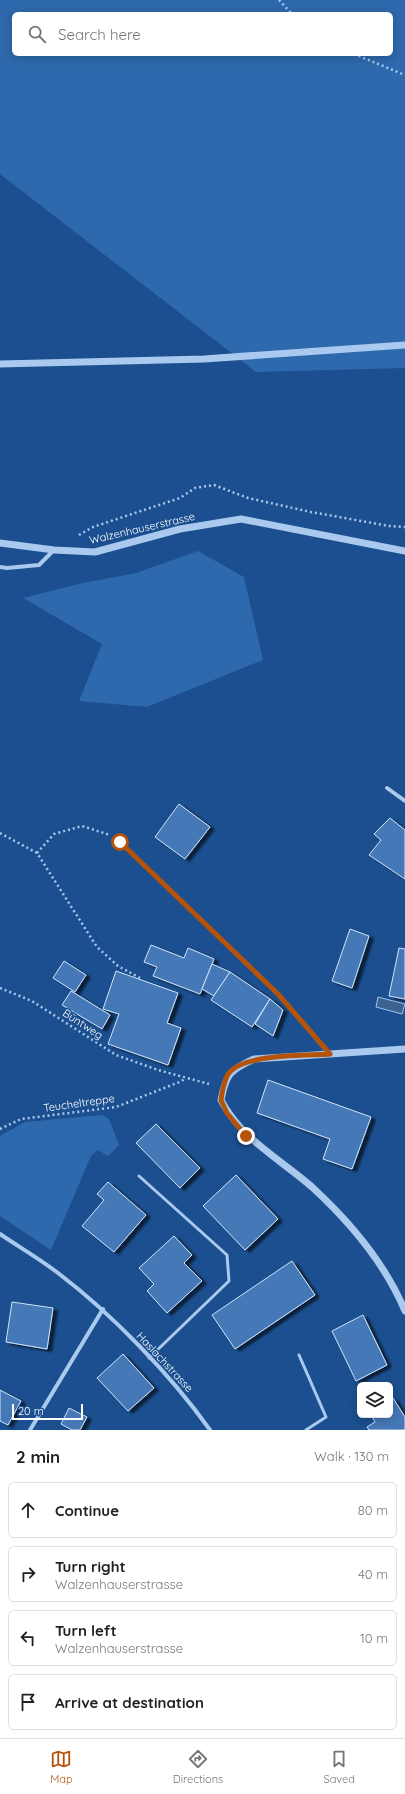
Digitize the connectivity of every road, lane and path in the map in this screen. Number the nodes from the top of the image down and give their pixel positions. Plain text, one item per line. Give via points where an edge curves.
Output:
1 (279, 0) edge
2 (290, 12) edge
3 (359, 56) edge
4 (405, 75) edge
5 (405, 345) edge
6 (0, 364) edge
7 (0, 543) edge
8 (54, 550) junction
9 (405, 551) edge
10 (0, 567) edge
11 (387, 788) dead end
12 (405, 801) edge
13 (0, 833) edge
14 (120, 842) joint
15 (37, 853) junction
16 (140, 978) dead end
17 (0, 988) edge
18 (405, 1049) edge
19 (330, 1054) junction
20 (186, 1078) junction
21 (223, 1089) junction
22 (0, 1129) edge
23 (139, 1176) dead end
24 (0, 1234) edge
25 (103, 1309) junction
26 (405, 1311) edge
27 (299, 1356) dead end
28 (149, 1358) junction
29 (30, 1430) edge
30 (210, 1430) edge
31 (306, 1430) edge

1 - 2 path
3 - 4 path
5 - 6 street via 204,360
7 - 8 street, Walzenhauserstrasse
8 - 9 street, Walzenhauserstrasse via 95,552 180,529 241,519
8 - 10 street via 39,565
11 - 12 street
13 - 15 path
14 - 15 path via 107,834 82,826 54,834
14 - 19 lane via 278,994
15 - 16 path via 98,947 118,966
17 - 20 path, Büntweg via 32,1001 116,1055
18 - 19 street
19 - 21 street via 254,1059 240,1065 228,1075
20 - 21 path, Büntweg
20 - 22 path, Teucheltreppe via 116,1107 21,1119
21 - 26 street via 221,1100 227,1113 246,1136 312,1188 355,1231 384,1270
23 - 28 lane via 227,1255 229,1281
24 - 25 street, Haslachstrasse via 58,1272
25 - 28 street, Haslachstrasse
25 - 29 street
27 - 31 lane via 326,1417
28 - 30 street, Haslachstrasse via 194,1406

